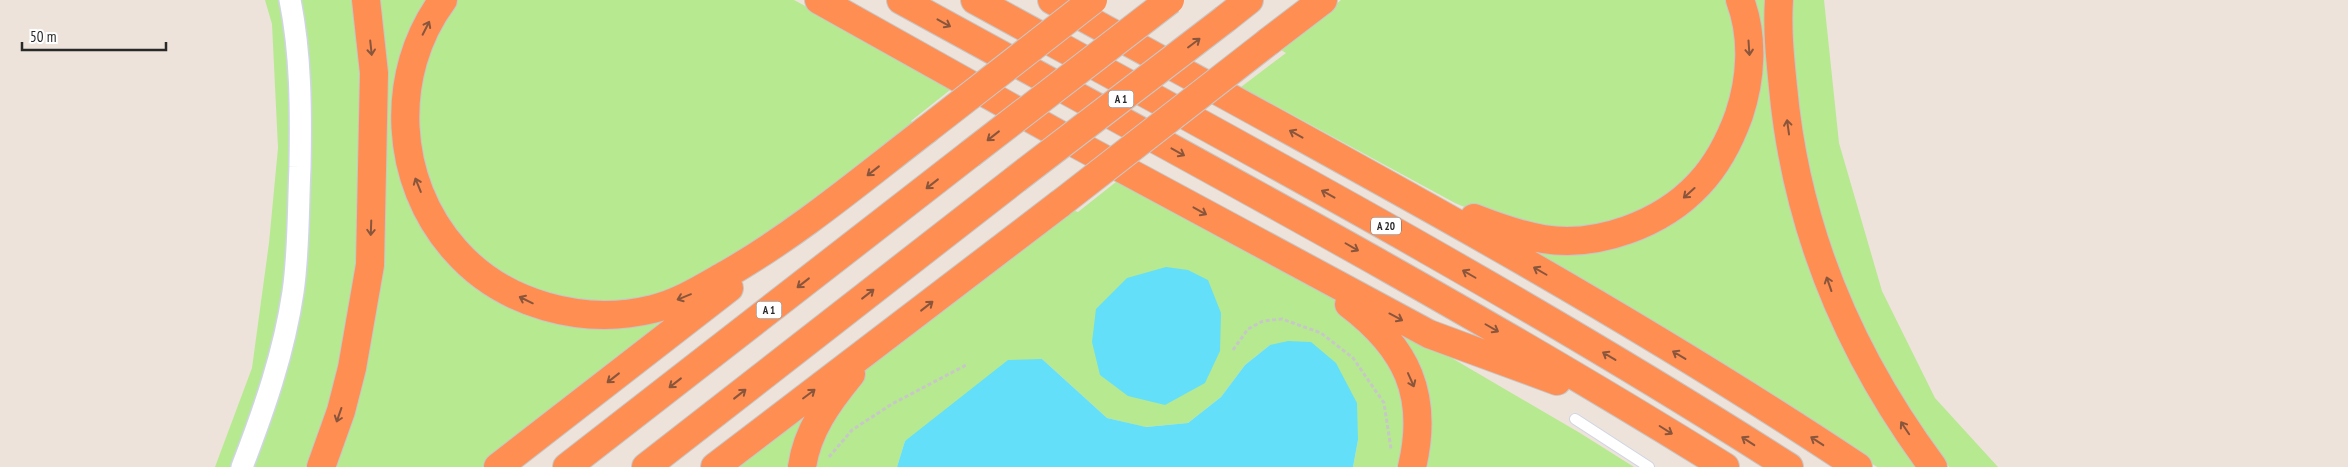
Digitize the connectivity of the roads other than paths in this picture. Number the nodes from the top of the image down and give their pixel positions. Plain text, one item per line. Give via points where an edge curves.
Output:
1 (290, 0) edge
2 (366, 0) edge
3 (443, 0) edge
4 (819, 0) edge
5 (901, 0) edge
6 (975, 0) edge
7 (1052, 0) edge
8 (1093, 0) edge
9 (1170, 0) edge
10 (1250, 0) edge
11 (1322, 0) edge
12 (1740, 0) edge
13 (1779, 0) edge
14 (1384, 183) junction
15 (787, 238) junction
16 (1291, 261) junction
17 (875, 347) junction
18 (1625, 405) junction
19 (1575, 420) dead end
20 (1402, 462) edge
21 (814, 465) edge
22 (242, 467) edge
23 (321, 467) edge
24 (498, 467) edge
25 (567, 467) edge
26 (646, 467) edge
27 (715, 467) edge
28 (1649, 467) edge
29 (1725, 467) edge
30 (1789, 467) edge
31 (1858, 467) edge
32 (1933, 467) edge

1 - 22 street via 301,84 293,292 272,384
2 -> 23 highway via 374,73 370,265 352,368
15 -> 3 highway via 700,290 654,309 572,314 530,303 487,278 455,250 429,212 413,174 406,143 405,102 412,64 424,30
4 -> 16 highway
5 -> 18 highway via 1349,246
30 -> 6 highway, A 20 via 1560,326 1374,219
14 -> 7 highway
8 -> 15 highway, bridge
9 -> 25 highway, A 1, bridge
26 -> 10 highway, A 1, bridge
17 -> 11 highway, bridge
12 -> 14 highway via 1750,52 1743,102 1723,152 1699,184 1669,209 1639,225 1610,235 1579,240 1545,239 1504,230
32 -> 13 highway via 1905,429 1855,344 1832,293 1815,243 1790,144 1780,53
31 -> 14 highway via 1580,294
15 -> 24 highway via 755,268
16 -> 18 highway via 1429,334
16 -> 20 highway via 1366,317 1386,337 1401,360 1415,390 1419,416 1418,441
17 - 21 highway via 838,390 817,421 804,454
27 -> 17 highway
18 -> 29 highway
19 - 28 lane

